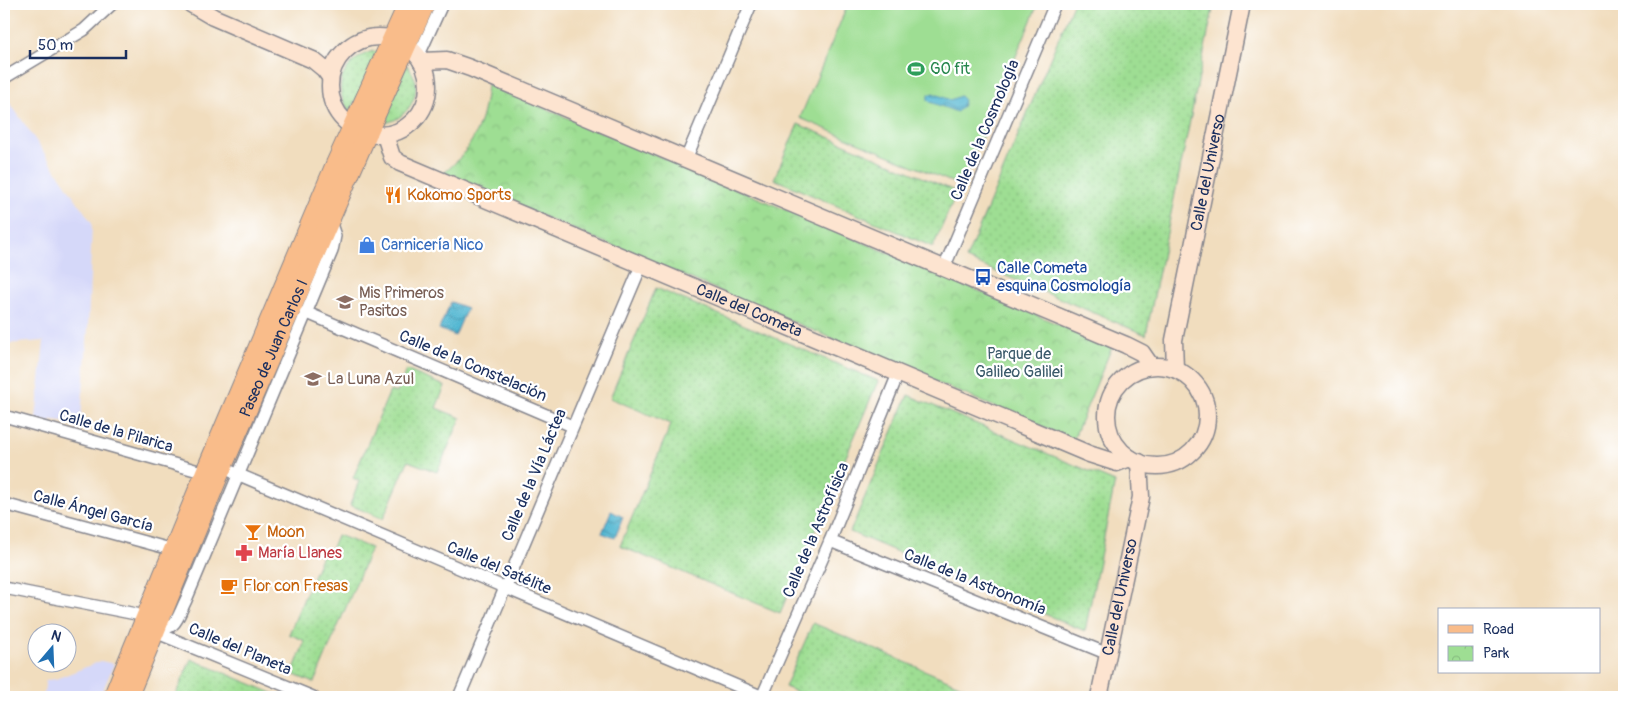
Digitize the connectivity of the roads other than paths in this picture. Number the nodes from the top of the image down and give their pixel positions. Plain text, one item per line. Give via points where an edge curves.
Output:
1 (112, 4) edge
2 (191, 4) edge
3 (408, 4) edge
4 (425, 4) edge
5 (442, 4) edge
6 (751, 4) edge
7 (1055, 4) edge
8 (1242, 4) edge
9 (410, 51) junction
10 (337, 58) junction
11 (313, 60) junction
12 (330, 77) junction
13 (4, 78) edge
14 (368, 132) junction
15 (686, 159) junction
16 (330, 220) junction
17 (641, 266) junction
18 (944, 268) junction
19 (305, 312) junction
20 (1162, 367) junction
21 (898, 374) junction
22 (4, 416) edge
23 (572, 426) junction
24 (1134, 460) junction
25 (1161, 466) junction
26 (221, 473) junction
27 (1141, 497) junction
28 (4, 504) edge
29 (830, 541) junction
30 (174, 550) junction
31 (4, 588) edge
32 (504, 589) junction
33 (150, 624) junction
34 (1108, 654) junction
35 (113, 697) edge
36 (128, 697) edge
37 (313, 697) edge
38 (459, 697) edge
39 (763, 697) edge
40 (1099, 697) edge

1 - 13 street via 84,30
2 - 11 street via 222,21
3 - 9 main road, Paseo de Juan Carlos I
4 - 9 main road, Paseo de Juan Carlos I
5 - 9 street, Paseo de Juan Carlos I
6 - 15 street
7 - 18 street, Calle de la Cosmología
8 - 20 street, Calle del Universo via 1174,340
9 - 10 street via 377,37 347,48
9 - 14 main road, Paseo de Juan Carlos I
9 - 14 street via 426,74 428,94 421,112 405,128
9 - 15 street via 462,65
10 - 11 street
10 - 12 street
11 - 12 street
12 - 14 street via 331,96 339,115
14 - 16 main road, Paseo de Juan Carlos I
14 - 17 street, Calle del Cometa via 400,164
14 - 26 main road, Paseo de Juan Carlos I
15 - 18 street
16 - 19 street via 335,236 332,250
16 - 26 main road, Paseo de Juan Carlos I
17 - 21 street, Calle del Cometa
17 - 23 street, Calle de la Vía Láctea
18 - 20 street via 1131,347
19 - 23 street, Calle de la Constelación
19 - 26 street
20 - 24 street via 1133,372 1114,389 1109,401 1110,433 1120,450
20 - 25 street via 1188,376 1198,386 1205,399 1207,425 1191,453
21 - 24 street, Calle del Cometa via 1103,460 1117,463
21 - 29 street, Calle de la Astrofísica
22 - 26 street, Calle de la Pilarica
23 - 32 street, Calle de la Vía Láctea
24 - 25 street
24 - 27 street, Calle del Universo
25 - 27 street, Calle del Universo
26 - 30 main road, Paseo de Juan Carlos I
26 - 32 street, Calle del Satélite
26 - 33 main road, Paseo de Juan Carlos I
27 - 34 street, Calle del Universo
28 - 30 street, Calle Ángel García
29 - 34 street, Calle de la Astronomía
29 - 39 street, Calle de la Astrofísica
30 - 33 main road, Paseo de Juan Carlos I
31 - 33 street, Calle del Planeta
32 - 38 street, Calle de la Vía Láctea
32 - 39 street, Calle del Satélite
33 - 35 main road, Paseo de Juan Carlos I
33 - 36 main road, Paseo de Juan Carlos I
33 - 37 street, Calle del Planeta
34 - 40 street, Calle del Universo

